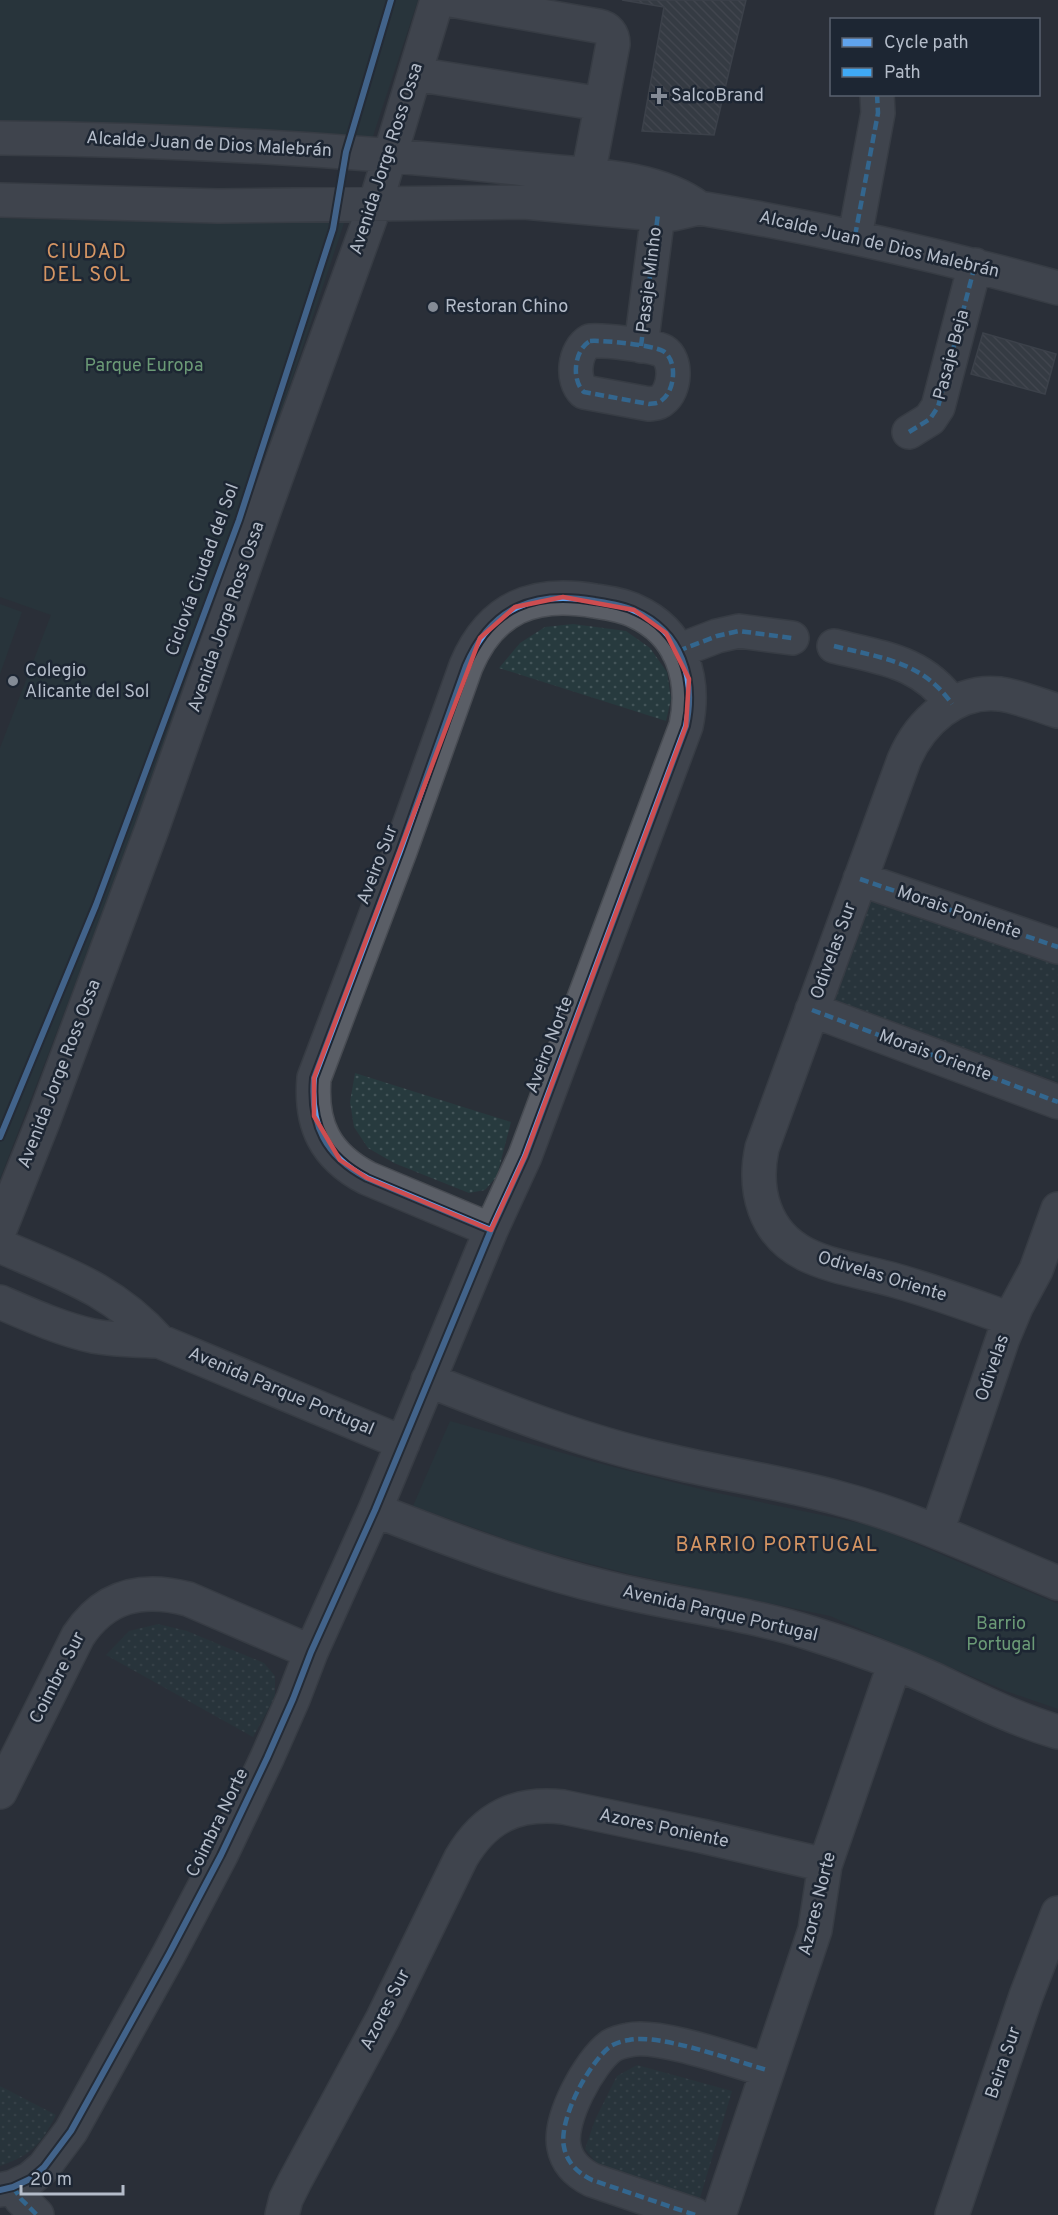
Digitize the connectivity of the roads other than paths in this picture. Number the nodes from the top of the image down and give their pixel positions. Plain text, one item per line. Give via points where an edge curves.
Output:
1 (438, 0) edge
2 (451, 0) edge
3 (414, 74) junction
4 (877, 96) edge
5 (602, 104) junction
6 (0, 138) edge
7 (390, 155) junction
8 (588, 175) junction
9 (0, 200) edge
10 (375, 205) junction
11 (699, 208) junction
12 (658, 214) junction
13 (855, 236) junction
14 (975, 265) junction
15 (1058, 288) edge
16 (641, 346) dead end
17 (909, 432) dead end
18 (792, 638) dead end
19 (834, 646) dead end
20 (678, 651) junction
21 (952, 704) junction
22 (1058, 711) edge
23 (860, 879) junction
24 (1058, 947) edge
25 (812, 1010) junction
26 (1058, 1102) edge
27 (1058, 1209) edge
28 (767, 1216) joint
29 (0, 1229) edge
30 (490, 1230) junction
31 (0, 1246) edge
32 (0, 1302) edge
33 (1010, 1319) junction
34 (159, 1341) junction
35 (428, 1380) junction
36 (403, 1443) junction
37 (375, 1510) junction
38 (937, 1531) junction
39 (1058, 1583) edge
40 (311, 1653) junction
41 (895, 1663) junction
42 (1058, 1732) edge
43 (0, 1792) edge
44 (503, 1815) joint
45 (825, 1865) junction
46 (1058, 1913) edge
47 (767, 2070) junction
48 (7, 2188) edge
49 (37, 2215) edge
50 (282, 2215) edge
51 (695, 2215) edge
52 (719, 2215) edge
53 (952, 2215) edge

1 - 3 street, Avenida Jorge Ross Ossa
2 - 5 street via 604,27 613,37 613,44
3 - 5 street
3 - 7 street, Avenida Jorge Ross Ossa
4 - 13 street via 878,113
5 - 8 street
6 - 7 street, Alcalde Juan de Dios Malebrán via 223,144
7 - 8 street, Alcalde Juan de Dios Malebrán
7 - 10 street, Avenida Jorge Ross Ossa
8 - 11 street, Alcalde Juan de Dios Malebrán via 663,188
9 - 10 street, Alcalde Juan de Dios Malebrán via 218,206
10 - 12 street, Alcalde Juan de Dios Malebrán via 524,202
10 - 29 street, Avenida Jorge Ross Ossa via 152,829
11 - 12 street, Alcalde Juan de Dios Malebrán
11 - 13 street, Alcalde Juan de Dios Malebrán
12 - 16 street, Pasaje Minho
13 - 14 street, Alcalde Juan de Dios Malebrán
14 - 15 street, Alcalde Juan de Dios Malebrán
14 - 17 street, Pasaje Beja via 938,407 930,419
18 - 20 street via 739,631
19 - 21 street via 915,669 932,680
20 - 30 street, Aveiro Norte via 689,679 686,726 525,1156
20 - 30 street, Aveiro Sur via 666,633 634,610 583,599 563,597 529,602 489,627 466,666 314,1078 314,1116 321,1135 340,1160 367,1178
21 - 22 street, Odivelas Sur via 978,695 998,694
21 - 23 street, Odivelas Sur via 928,722 910,746
23 - 24 street, Morais Poniente
23 - 25 street, Odivelas Sur
25 - 26 street, Morais Oriente
25 - 28 street, Odivelas Sur via 758,1165
27 - 33 street, Odivelas via 1036,1270
28 - 33 street, Odivelas Oriente via 789,1244 804,1253
30 - 35 street, Aveiro Norte
31 - 34 street, Avenida Parque Portugal via 103,1292 130,1311
32 - 34 street, Avenida Parque Portugal via 67,1329 125,1340
33 - 38 street, Odivelas
34 - 36 street, Avenida Parque Portugal
35 - 36 street, Aveiro Norte
35 - 38 street via 604,1444 838,1498
36 - 37 street, Coimbra Norte
37 - 40 street, Coimbra Norte
37 - 41 street, Avenida Parque Portugal via 532,1567 606,1588 778,1624
38 - 39 street
40 - 43 street, Coimbre Sur via 188,1599 167,1593 124,1598 88,1620
40 - 48 street, Coimbra Norte via 280,1731 221,1855 114,2054 56,2153 30,2179
41 - 42 street, Avenida Parque Portugal via 1001,1712
41 - 45 street, Azores Norte
44 - 45 street, Azores Poniente via 543,1805 563,1808
44 - 50 street, Azores Sur via 471,1841 461,1858 383,2018 295,2181
45 - 47 street, Azores Norte via 815,1930
46 - 53 street, Beira Sur
47 - 51 street via 664,2041 639,2038 612,2045 579,2089 563,2133 563,2146 574,2168 592,2180
47 - 52 street, Azores Norte
48 - 49 street

